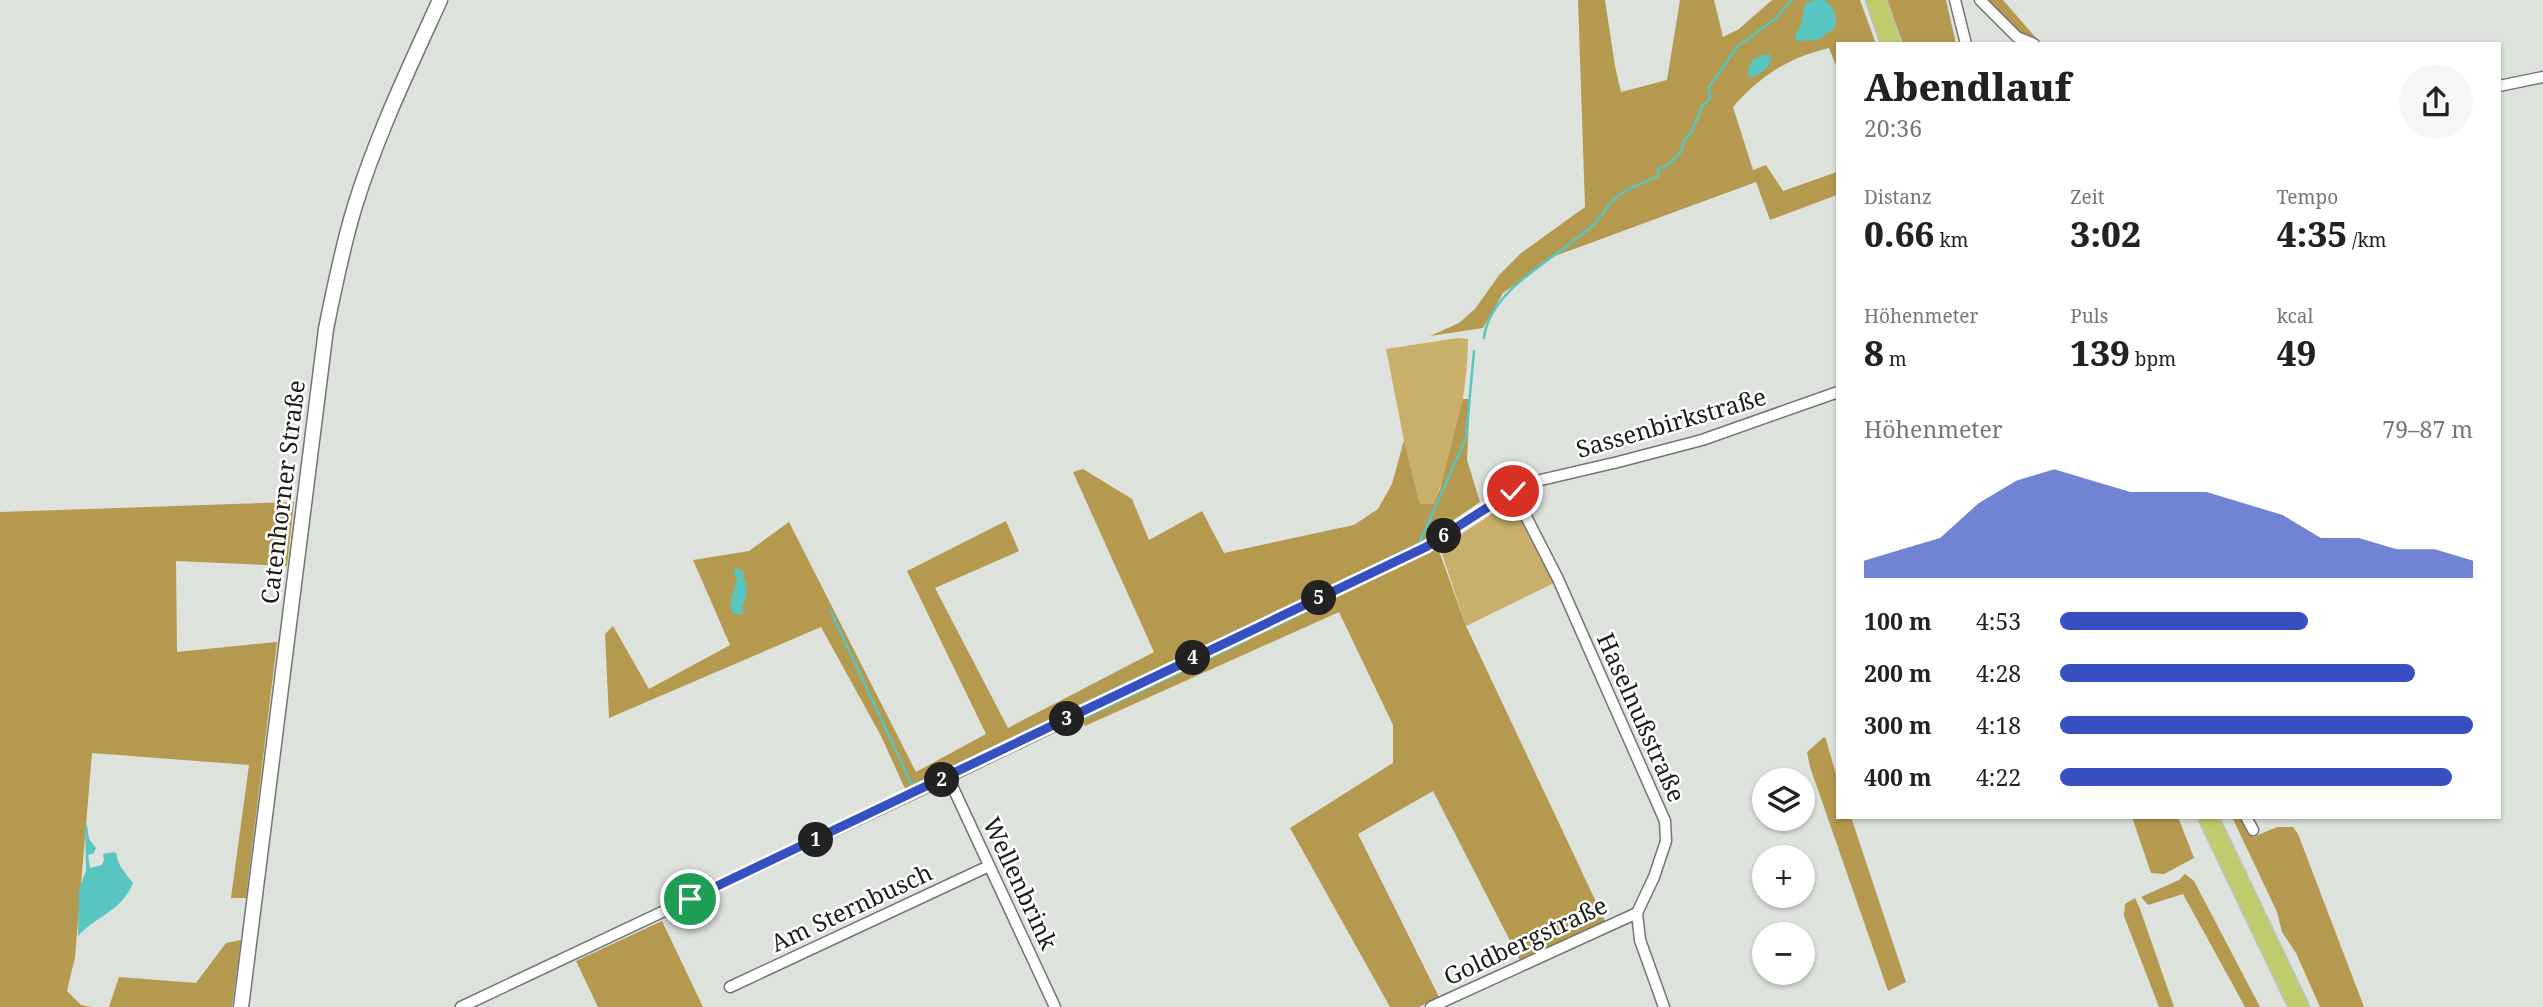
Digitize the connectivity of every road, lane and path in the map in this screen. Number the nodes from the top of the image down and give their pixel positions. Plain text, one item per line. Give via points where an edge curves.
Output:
1 (440, 0) edge
2 (1876, 0) edge
3 (1955, 0) edge
4 (1980, 0) edge
5 (1890, 42) edge
6 (1966, 42) edge
7 (2029, 42) edge
8 (2543, 77) edge
9 (2501, 86) edge
10 (1836, 393) edge
11 (1513, 491) junction
12 (948, 777) junction
13 (2209, 819) edge
14 (2247, 819) edge
15 (2253, 830) dead end
16 (989, 866) junction
17 (1637, 913) junction
18 (730, 986) dead end
19 (241, 1007) edge
20 (461, 1007) edge
21 (1055, 1007) edge
22 (1431, 1007) edge
23 (1664, 1007) edge
24 (2300, 1007) edge

1 - 19 street, Catenhorner Straße via 383,130 341,253 326,330
2 - 5 highway
3 - 6 street
4 - 7 street via 2017,37
8 - 9 street
10 - 11 street, Sassenbirkstraße via 1702,440 1524,484
11 - 12 street, Sassenbirkstraße via 1426,547
11 - 17 street, Haselnußstraße via 1558,579 1665,821 1666,841
12 - 16 street, Wellenbrink
12 - 20 street, Sassenbirkstraße
13 - 24 highway
14 - 15 street
16 - 18 street, Am Sternbusch
16 - 21 street, Wellenbrink
17 - 22 street, Goldbergstraße
17 - 23 street via 1640,940

